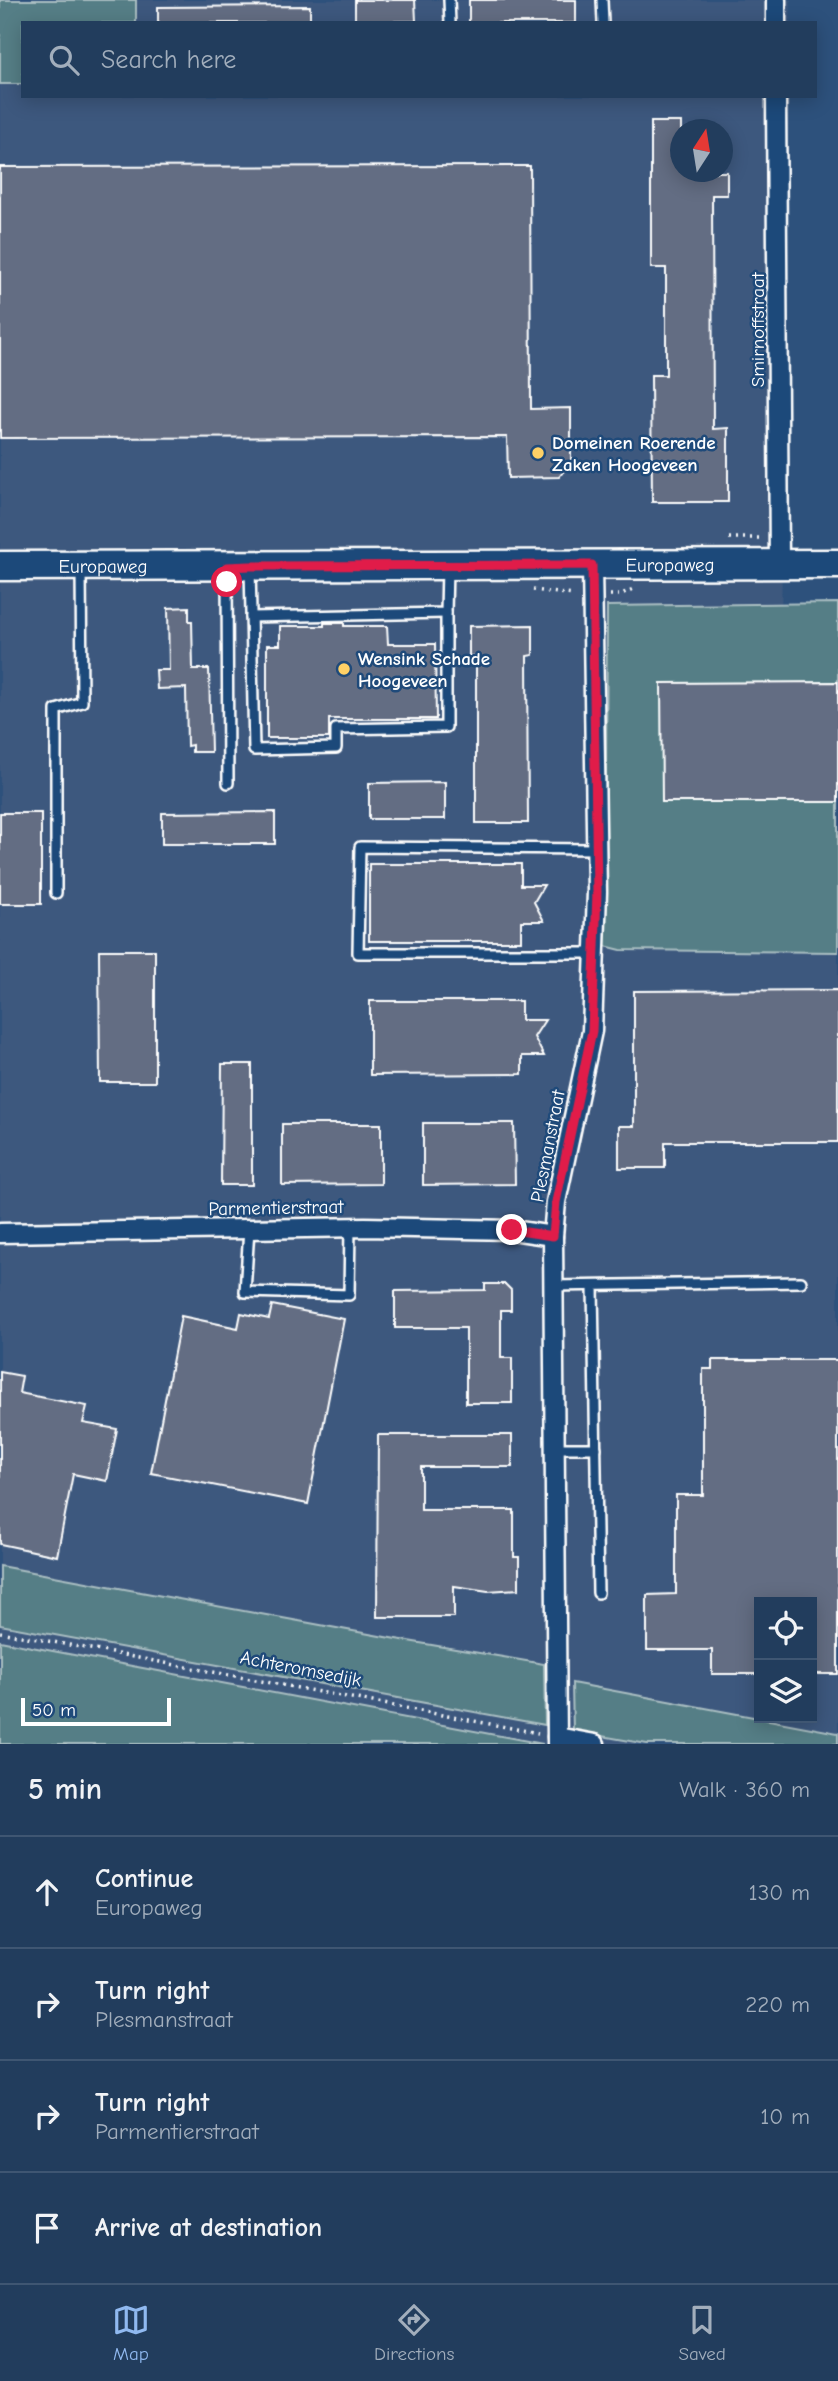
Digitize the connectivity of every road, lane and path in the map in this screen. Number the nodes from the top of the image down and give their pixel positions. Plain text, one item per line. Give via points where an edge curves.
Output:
1 (449, 0) edge
2 (602, 0) edge
3 (776, 0) edge
4 (450, 21) edge
5 (603, 21) edge
6 (776, 21) edge
7 (776, 98) edge
8 (779, 564) junction
9 (838, 564) edge
10 (592, 565) junction
11 (0, 566) edge
12 (81, 566) junction
13 (239, 566) junction
14 (447, 566) junction
15 (446, 613) junction
16 (251, 617) junction
17 (228, 783) dead end
18 (596, 849) junction
19 (56, 893) dead end
20 (595, 953) junction
21 (349, 1227) junction
22 (249, 1228) junction
23 (0, 1233) edge
24 (553, 1236) junction
25 (801, 1282) dead end
26 (553, 1286) junction
27 (593, 1286) junction
28 (554, 1448) junction
29 (596, 1448) junction
30 (598, 1592) dead end
31 (0, 1632) edge
32 (557, 1740) edge
33 (595, 1744) edge

1 - 4 lane
2 - 5 lane
3 - 6 street
7 - 8 street, Smirnoffstraat
8 - 9 main road, Europaweg
8 - 10 main road, Europaweg
10 - 14 main road, Europaweg
10 - 18 street, Plesmanstraat
11 - 12 main road, Europaweg
12 - 13 main road, Europaweg
12 - 19 lane via 82,702 56,710
13 - 14 main road, Europaweg
13 - 16 lane
13 - 17 lane
14 - 15 lane
15 - 16 lane
15 - 16 lane via 446,727 336,729 336,748 254,750
18 - 20 street, Plesmanstraat
18 - 20 lane via 360,847 358,953
20 - 24 street, Plesmanstraat via 592,1031
21 - 22 street, Parmentierstraat
21 - 22 lane via 349,1295 244,1292
21 - 24 street, Parmentierstraat via 512,1230
22 - 23 street, Parmentierstraat
24 - 26 street, Plesmanstraat
25 - 27 lane
26 - 27 lane
26 - 28 street, Plesmanstraat
27 - 29 lane
28 - 29 lane
28 - 32 street, Plesmanstraat
29 - 30 lane
31 - 32 path, Achteromsedijk
32 - 33 street

